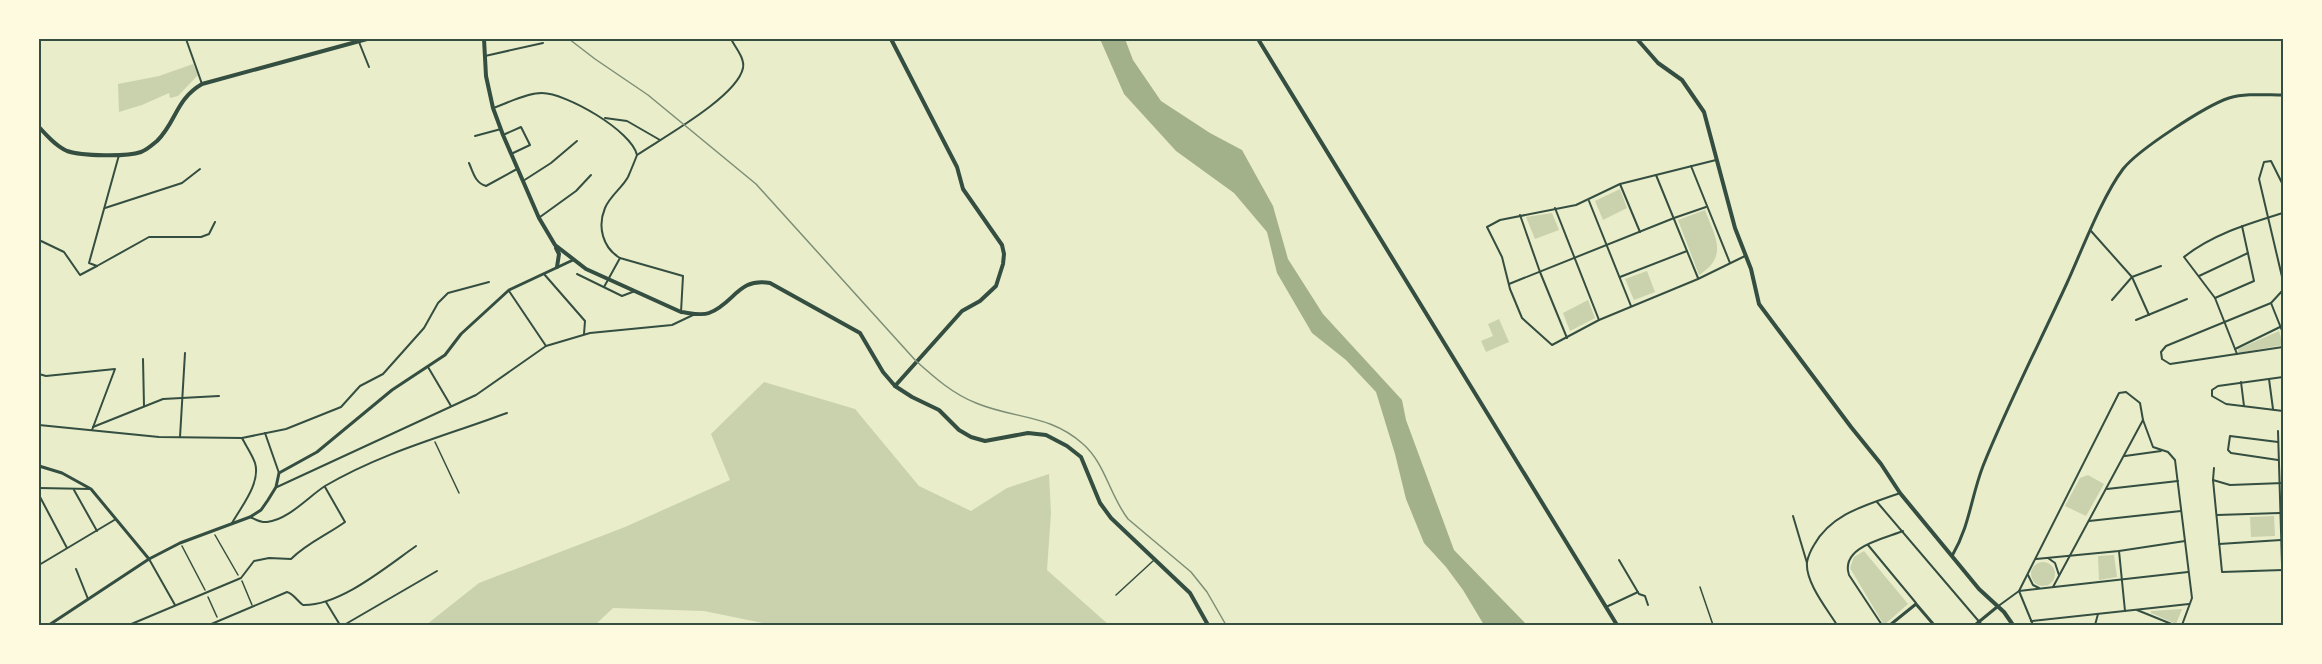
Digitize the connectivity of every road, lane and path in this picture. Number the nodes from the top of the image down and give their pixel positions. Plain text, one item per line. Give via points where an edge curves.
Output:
1 (186, 39) edge
2 (367, 39) edge
3 (484, 39) edge
4 (730, 39) edge
5 (891, 39) edge
6 (1258, 39) edge
7 (1637, 39) edge
8 (359, 42) junction
9 (543, 42) dead end
10 (485, 56) junction
11 (369, 67) dead end
12 (202, 84) junction
13 (2283, 95) edge
14 (493, 108) junction
15 (603, 118) junction
16 (39, 127) edge
17 (502, 132) junction
18 (475, 136) dead end
19 (660, 140) junction
20 (577, 141) dead end
21 (511, 154) junction
22 (118, 155) junction
23 (637, 155) junction
24 (1716, 160) junction
25 (468, 163) dead end
26 (1691, 166) junction
27 (200, 169) dead end
28 (518, 170) junction
29 (591, 175) dead end
30 (1656, 175) junction
31 (523, 181) junction
32 (1620, 184) junction
33 (2283, 185) edge
34 (1589, 201) junction
35 (1706, 207) junction
36 (105, 208) junction
37 (1555, 208) junction
38 (2283, 213) edge
39 (1520, 215) junction
40 (539, 218) junction
41 (1674, 218) junction
42 (2268, 218) junction
43 (215, 222) dead end
44 (2242, 225) junction
45 (2091, 231) junction
46 (1640, 232) junction
47 (39, 240) edge
48 (555, 245) junction
49 (1606, 245) junction
50 (1687, 251) junction
51 (2248, 253) junction
52 (1745, 256) junction
53 (620, 258) junction
54 (1574, 258) junction
55 (573, 260) junction
56 (1730, 263) junction
57 (97, 266) junction
58 (2161, 266) dead end
59 (557, 267) junction
60 (1540, 272) junction
61 (544, 274) junction
62 (577, 274) dead end
63 (2198, 276) junction
64 (1620, 277) junction
65 (2132, 277) junction
66 (608, 279) junction
67 (1698, 279) junction
68 (2283, 281) edge
69 (489, 282) dead end
70 (1509, 284) junction
71 (604, 287) junction
72 (508, 290) junction
73 (2283, 290) edge
74 (635, 291) junction
75 (2215, 298) junction
76 (2187, 299) dead end
77 (2112, 300) dead end
78 (2271, 303) junction
79 (1631, 307) junction
80 (681, 312) junction
81 (696, 314) junction
82 (2149, 315) junction
83 (1599, 320) junction
84 (2136, 320) dead end
85 (2224, 322) junction
86 (2280, 327) junction
87 (2283, 333) edge
88 (584, 334) junction
89 (1567, 338) junction
90 (546, 346) junction
91 (2283, 347) edge
92 (2235, 349) junction
93 (185, 353) dead end
94 (2237, 354) junction
95 (143, 359) dead end
96 (428, 367) junction
97 (39, 374) edge
98 (2283, 377) edge
99 (2269, 379) junction
100 (2241, 382) junction
101 (895, 386) junction
102 (219, 396) dead end
103 (183, 398) junction
104 (144, 406) junction
105 (451, 406) junction
106 (2244, 406) junction
107 (2273, 410) junction
108 (2283, 411) edge
109 (507, 412) dead end
110 (2143, 420) junction
111 (39, 425) edge
112 (93, 427) junction
113 (92, 431) junction
114 (2278, 431) dead end
115 (265, 433) junction
116 (180, 437) junction
117 (242, 438) junction
118 (434, 438) junction
119 (2278, 442) junction
120 (2161, 451) junction
121 (2278, 451) junction
122 (2283, 451) edge
123 (2124, 456) junction
124 (2278, 460) junction
125 (39, 466) edge
126 (2214, 468) dead end
127 (279, 473) junction
128 (2213, 480) junction
129 (2178, 481) junction
130 (2281, 483) edge
131 (276, 487) junction
132 (325, 487) junction
133 (39, 488) edge
134 (91, 489) junction
135 (2107, 489) junction
136 (74, 490) junction
137 (459, 493) dead end
138 (1900, 493) junction
139 (39, 495) edge
140 (1878, 502) junction
141 (2181, 511) junction
142 (2280, 513) junction
143 (2216, 515) junction
144 (1793, 516) dead end
145 (250, 517) junction
146 (116, 519) junction
147 (2089, 521) junction
148 (232, 523) junction
149 (98, 531) junction
150 (213, 531) junction
151 (1903, 531) junction
152 (2281, 540) junction
153 (2185, 541) junction
154 (180, 543) junction
155 (2219, 544) junction
156 (1868, 545) junction
157 (416, 546) dead end
158 (67, 548) junction
159 (2120, 551) junction
160 (2071, 555) junction
161 (1952, 556) junction
162 (2046, 558) junction
163 (149, 559) junction
164 (1155, 559) junction
165 (2034, 559) junction
166 (1619, 560) dead end
167 (1807, 563) junction
168 (39, 564) edge
169 (76, 569) dead end
170 (2283, 570) edge
171 (437, 571) dead end
172 (2028, 572) junction
173 (2188, 572) junction
174 (241, 578) junction
175 (2059, 578) junction
176 (2122, 580) junction
177 (1700, 587) dead end
178 (2053, 587) junction
179 (2041, 589) junction
180 (2019, 591) junction
181 (206, 592) junction
182 (1638, 592) junction
183 (1116, 595) dead end
184 (2283, 597) edge
185 (88, 599) junction
186 (326, 601) junction
187 (1916, 604) junction
188 (2190, 604) junction
189 (175, 605) junction
190 (1648, 605) dead end
191 (253, 606) junction
192 (1997, 607) junction
193 (1606, 608) junction
194 (2125, 610) junction
195 (2137, 610) junction
196 (2098, 614) junction
197 (219, 621) junction
198 (2031, 621) junction
199 (1981, 623) edge
200 (49, 625) edge
201 (129, 625) edge
202 (209, 625) edge
203 (342, 625) edge
204 (1208, 625) edge
205 (1617, 625) edge
206 (1713, 625) edge
207 (1837, 625) edge
208 (1882, 625) edge
209 (1890, 625) edge
210 (1934, 625) edge
211 (1975, 625) edge
212 (2013, 625) edge
213 (2033, 625) edge
214 (2095, 625) edge
215 (2174, 625) edge
216 (2182, 625) edge

1 - 12 street
2 - 8 main road
3 - 10 main road
4 - 19 street via 743,60 740,76 718,100
5 - 101 main road via 957,167 963,189 1005,254 996,286 962,311
6 - 193 main road
7 - 24 main road via 1658,63 1682,80 1704,112
8 - 11 street
8 - 12 main road
9 - 10 street
10 - 14 main road
12 - 22 main road via 185,96 156,142 142,152
13 - 45 street via 2228,98 2140,151 2122,170
14 - 15 street via 530,95 547,94
14 - 17 main road
15 - 19 street via 627,121
15 - 23 street via 629,140
16 - 22 main road via 65,150
17 - 18 street
17 - 21 main road
17 - 21 street via 521,127 530,145
19 - 23 street
20 - 31 street
21 - 28 main road
22 - 36 street
23 - 53 street via 627,179 605,208 602,220 604,242
24 - 26 street
24 - 52 main road
25 - 28 street via 476,179 486,186
26 - 30 street
26 - 35 street
27 - 36 street via 182,183
28 - 31 main road
29 - 40 street
30 - 32 street
30 - 41 street
31 - 40 main road
32 - 34 street
32 - 46 street
33 - 42 street via 2271,161 2264,162 2259,179
34 - 37 street
34 - 49 street
35 - 41 street
35 - 56 street
36 - 57 street via 89,263
37 - 39 street
37 - 54 street
38 - 42 street
39 - 60 street
39 - 70 street via 1487,227 1502,257
40 - 48 main road
41 - 46 street
41 - 50 street
42 - 44 street
42 - 68 street
43 - 57 street via 209,234 201,237 149,237
44 - 51 street
44 - 63 street via 2199,244 2184,257
45 - 65 street
45 - 161 street via 1982,468 1970,518
46 - 49 street
47 - 57 street via 64,252 80,275
48 - 55 main road
48 - 59 main road via 560,254
49 - 54 street
49 - 64 street
50 - 64 street
50 - 67 street
51 - 63 street
51 - 75 street via 2254,281
52 - 56 street
52 - 138 main road via 1759,304
53 - 66 street
53 - 80 street via 683,276
54 - 60 street
54 - 83 street
55 - 59 street
55 - 66 main road
56 - 67 street
58 - 65 street
59 - 61 street
60 - 70 street
60 - 89 street
61 - 72 street
61 - 88 street via 585,321
62 - 71 street
63 - 75 street
64 - 79 street
65 - 77 street
65 - 82 street
66 - 71 street
66 - 74 main road
67 - 79 street
69 - 115 street via 448,293 424,328 383,374 360,386 341,407 286,429
70 - 89 street via 1522,318 1544,339 1552,345
71 - 74 street via 622,296
72 - 90 street
72 - 96 street via 461,334 445,355
73 - 78 street
74 - 80 main road
75 - 85 street
76 - 82 street
78 - 85 street
78 - 86 street
79 - 83 street
80 - 81 main road
81 - 88 street via 672,325
81 - 101 main road via 709,313 749,284 770,284 860,333
82 - 84 street
83 - 89 street
85 - 92 street
85 - 94 street via 2166,346 2161,352 2162,359 2170,364
86 - 87 street
86 - 92 street
88 - 90 street
90 - 105 street via 476,395
91 - 94 street
92 - 94 street
93 - 103 street
95 - 104 street
96 - 105 street
96 - 127 street via 392,390 317,452
97 - 112 street via 115,369
98 - 99 street
99 - 100 street
99 - 107 street
100 - 106 street
100 - 106 street via 2218,386 2212,390 2212,396 2226,404
101 - 164 main road via 939,410 970,436 985,441 1028,433 1046,435 1067,447 1081,458 1100,503 1111,518
102 - 103 street
103 - 104 street via 163,399
103 - 116 street
104 - 112 street
105 - 131 street
106 - 107 street
107 - 108 street
109 - 118 street
110 - 120 street via 2152,447
110 - 123 street
110 - 165 street via 2137,399 2126,392 2119,393
111 - 113 street
112 - 113 street
113 - 116 street
114 - 119 street
115 - 117 street
115 - 127 street
116 - 117 street
117 - 148 street via 256,464 255,478
118 - 132 street via 385,456
118 - 137 path
119 - 121 street
119 - 124 street via 2230,436 2228,450
120 - 123 street
120 - 129 street via 2175,460
121 - 122 street
121 - 124 street
123 - 135 street
124 - 130 street
125 - 134 street
126 - 128 street
127 - 131 street
128 - 130 street via 2230,485
128 - 143 street
129 - 135 street
129 - 141 street
130 - 142 street
131 - 145 street via 261,510
132 - 145 street via 284,516 268,522
132 - 174 street via 345,522 291,558 254,561
133 - 136 street
134 - 136 street
134 - 146 street
135 - 147 street
136 - 149 street
138 - 140 street
138 - 161 main road
139 - 158 street
140 - 151 street
140 - 167 street via 1830,523 1819,536
141 - 147 street
141 - 153 street
142 - 143 street
142 - 152 street
143 - 155 street
144 - 167 street
145 - 148 street
146 - 149 street
146 - 163 street
147 - 160 street
148 - 150 street
149 - 158 street
150 - 154 street
150 - 174 path
151 - 156 street
151 - 199 street
152 - 155 street
152 - 170 street
153 - 159 street
153 - 173 street
154 - 163 street
154 - 181 path
155 - 170 street via 2222,572
156 - 187 street
156 - 208 street via 1850,556 1847,568
157 - 186 street via 350,591
158 - 168 street
159 - 160 street
159 - 176 street
160 - 162 street
160 - 175 street
161 - 192 main road
162 - 165 street
162 - 175 street via 2057,568
163 - 185 street
163 - 189 street
164 - 183 path
164 - 204 main road via 1190,593
165 - 172 street
166 - 182 street
167 - 207 street via 1814,589
169 - 185 street
170 - 184 street
171 - 203 street
172 - 179 street via 2030,581
172 - 180 street
173 - 176 street
173 - 188 street
174 - 181 street
174 - 191 path
175 - 178 street
176 - 178 street
176 - 194 street
177 - 206 lane
178 - 179 street
179 - 180 street
180 - 192 street
180 - 198 street
181 - 189 street
181 - 197 path
182 - 190 street via 1645,596
182 - 193 street
185 - 200 street
186 - 191 street via 303,605 287,592
186 - 203 street
187 - 209 street
187 - 210 street
188 - 195 street
188 - 216 street
189 - 201 street
191 - 197 street
192 - 199 street
192 - 212 main road
193 - 205 main road
194 - 195 street
194 - 196 street
195 - 215 street
196 - 198 street
196 - 214 street
197 - 202 street
198 - 213 street
199 - 211 street

